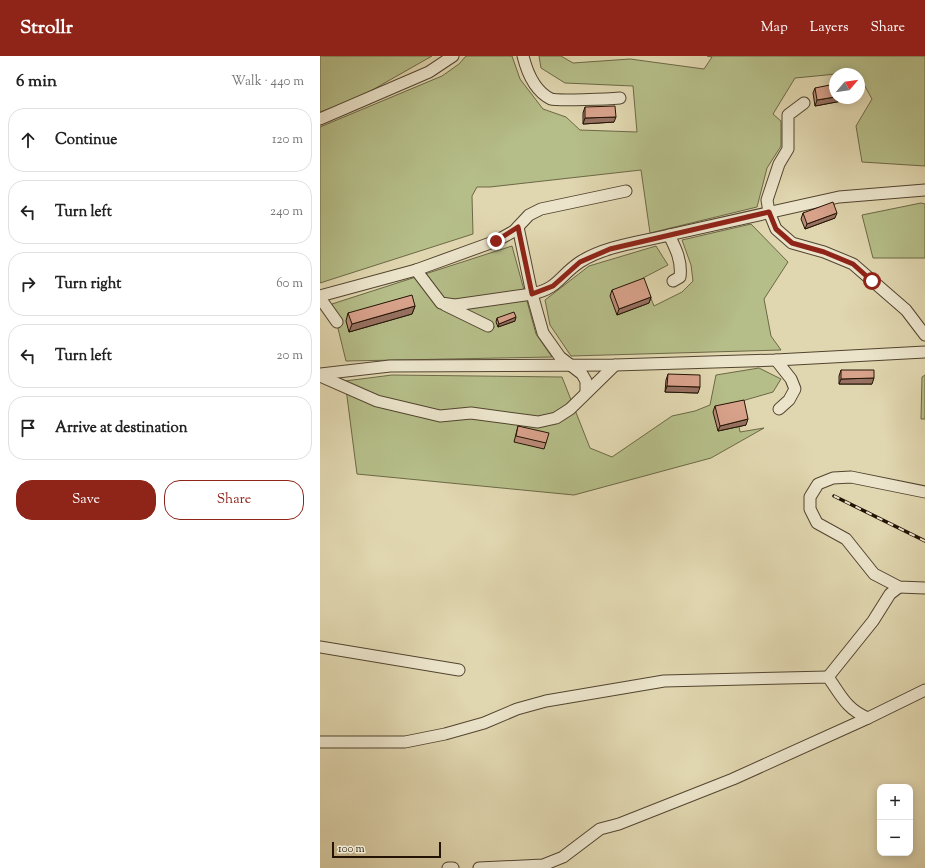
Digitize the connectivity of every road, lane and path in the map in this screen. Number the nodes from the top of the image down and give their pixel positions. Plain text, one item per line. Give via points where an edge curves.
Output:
1 (453, 56) edge
2 (523, 56) edge
3 (620, 98) dead end
4 (804, 104) dead end
5 (320, 119) edge
6 (925, 190) edge
7 (626, 191) dead end
8 (769, 212) junction
9 (518, 227) junction
10 (669, 234) junction
11 (416, 270) junction
12 (674, 281) dead end
13 (532, 294) junction
14 (320, 297) edge
15 (441, 303) junction
16 (337, 322) dead end
17 (488, 326) dead end
18 (925, 335) edge
19 (925, 352) edge
20 (776, 360) junction
21 (571, 366) junction
22 (615, 366) junction
23 (320, 375) edge
24 (586, 392) junction
25 (779, 409) dead end
26 (925, 492) edge
27 (899, 587) junction
28 (925, 588) edge
29 (320, 647) edge
30 (459, 670) dead end
31 (828, 677) junction
32 (925, 690) edge
33 (868, 718) junction
34 (320, 742) edge
35 (448, 868) edge
36 (453, 868) edge
37 (479, 868) edge

1 - 5 lane via 429,72
2 - 3 lane via 527,74 539,89 552,99
4 - 8 lane via 788,115 788,149 771,186 767,200
6 - 8 lane via 839,197
7 - 9 lane via 541,209
8 - 10 lane
8 - 18 lane via 776,229 792,243 853,264 906,310
9 - 11 lane via 496,241
9 - 13 lane
10 - 12 lane via 681,265 680,278
10 - 13 lane via 610,249 586,259 553,286
11 - 14 lane
11 - 15 lane
13 - 15 lane via 455,304
13 - 21 lane via 543,333 560,358
14 - 16 lane
15 - 17 lane
19 - 20 lane
20 - 22 lane
20 - 25 lane via 791,379 795,389 789,400
21 - 22 lane
21 - 23 lane via 390,366
21 - 24 lane via 582,374 586,381
22 - 24 lane
23 - 24 lane via 378,401 440,416 472,413 538,422 556,418
26 - 27 lane via 850,477 833,478 818,484 810,497 810,509 817,523 846,539 874,574
27 - 28 lane
27 - 31 lane via 890,594 874,621
29 - 30 lane
31 - 33 lane via 846,704
31 - 34 lane via 664,681 546,701 465,728 405,742
32 - 33 lane
33 - 37 lane via 733,779 619,824 600,829 564,858 543,865
35 - 36 lane

